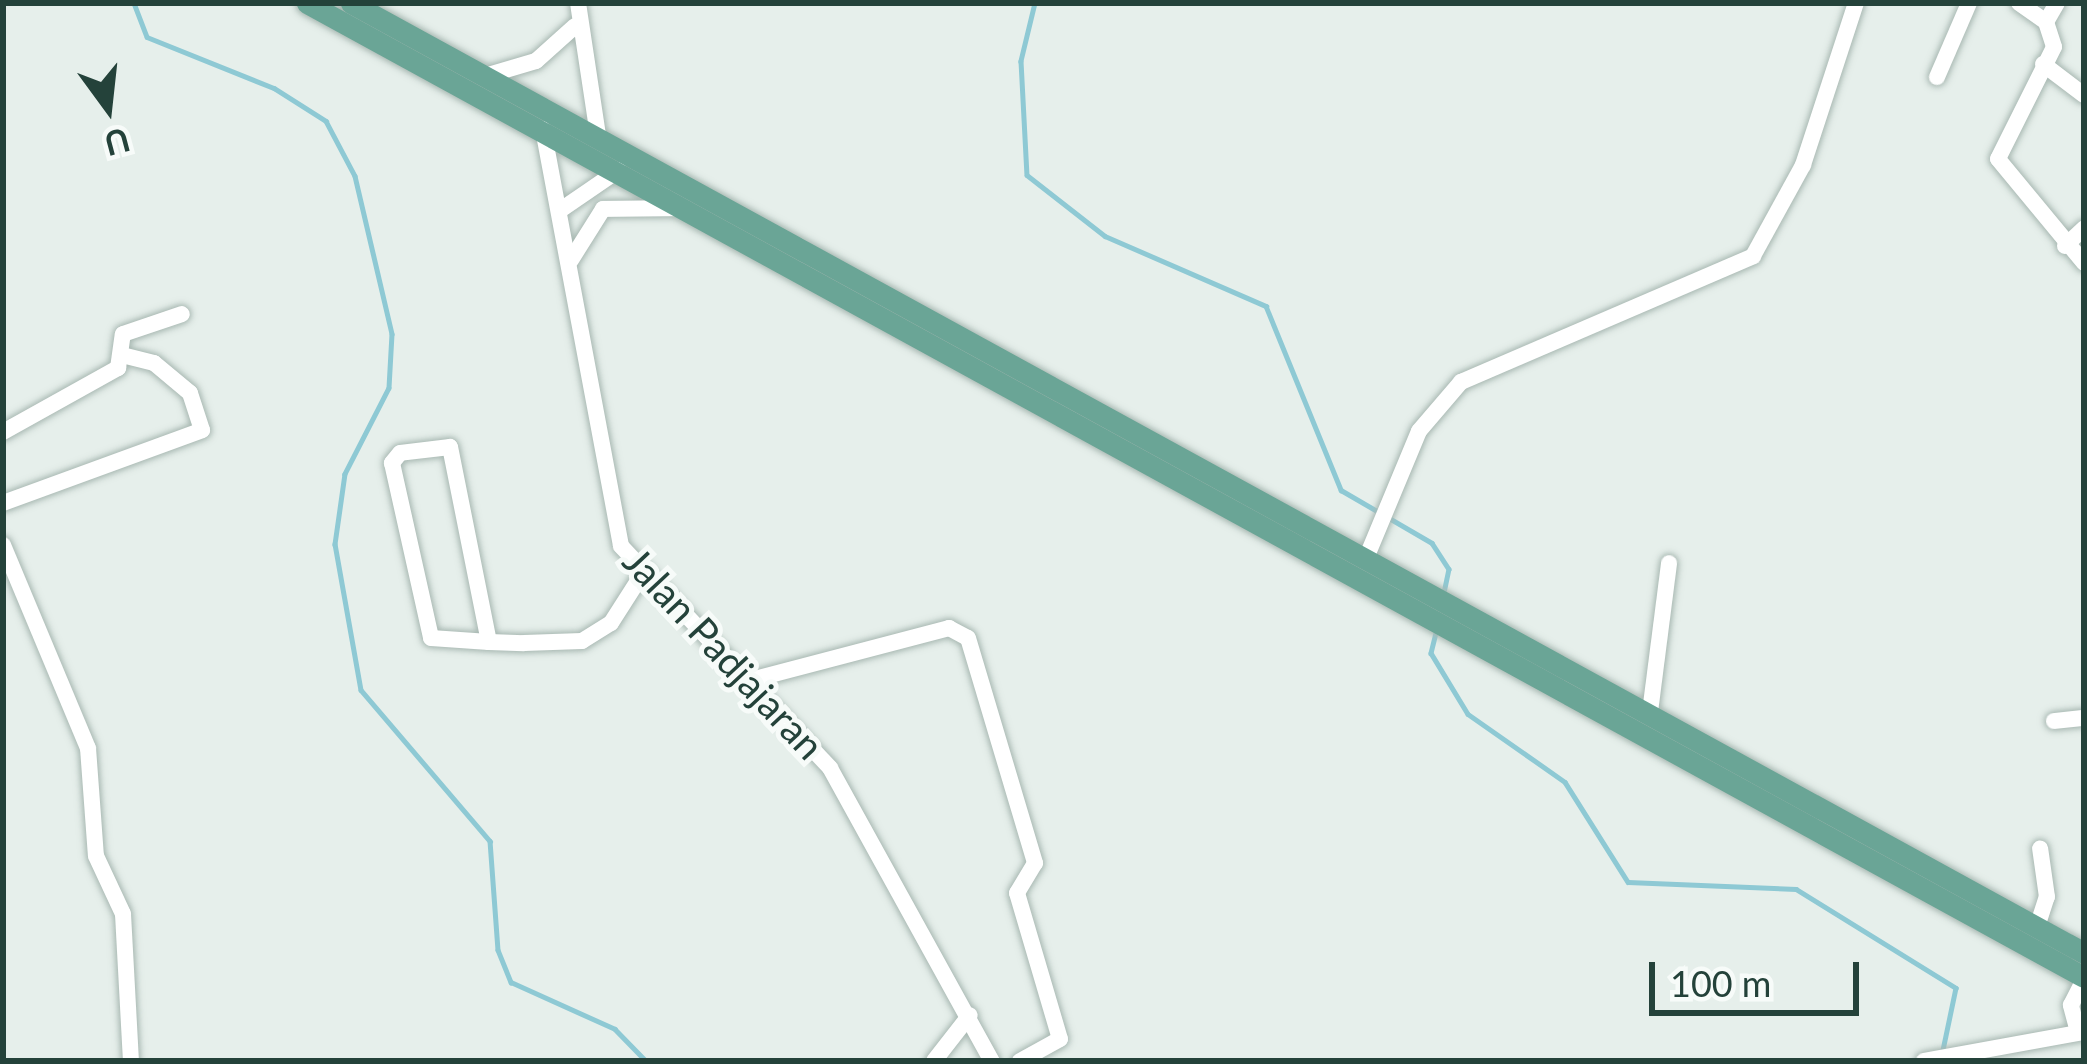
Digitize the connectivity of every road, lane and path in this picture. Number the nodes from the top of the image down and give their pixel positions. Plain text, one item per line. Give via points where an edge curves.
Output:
1 (307, 3) edge
2 (351, 3) edge
3 (578, 3) edge
4 (1856, 3) edge
5 (1969, 3) edge
6 (2020, 3) edge
7 (2057, 3) edge
8 (2046, 22) junction
9 (575, 26) junction
10 (2043, 64) junction
11 (485, 76) junction
12 (1937, 77) dead end
13 (2084, 95) edge
14 (543, 129) junction
15 (598, 135) junction
16 (620, 170) junction
17 (688, 207) junction
18 (562, 209) junction
19 (2084, 228) edge
20 (771, 241) junction
21 (2065, 246) junction
22 (570, 262) junction
23 (2084, 263) edge
24 (182, 314) dead end
25 (121, 356) junction
26 (3, 432) edge
27 (3, 503) edge
28 (3, 545) edge
29 (1367, 556) junction
30 (1669, 563) dead end
31 (643, 573) junction
32 (489, 642) junction
33 (751, 680) junction
34 (1650, 712) junction
35 (2084, 718) edge
36 (2054, 722) dead end
37 (2040, 848) dead end
38 (2037, 927) junction
39 (2084, 953) edge
40 (2084, 978) edge
41 (970, 1016) junction
42 (2081, 1032) edge
43 (131, 1061) edge
44 (934, 1061) edge
45 (992, 1061) edge
46 (1020, 1061) edge
47 (1924, 1061) edge

1 - 14 main road
2 - 11 main road
3 - 9 street
4 - 29 street via 1803,165 1753,256 1449,392 1419,430
5 - 12 street
6 - 8 street
7 - 8 street
8 - 10 street via 2055,38
9 - 11 street via 536,61
9 - 15 street
10 - 13 street
10 - 21 street via 1998,159
11 - 15 main road
14 - 16 main road
14 - 18 street, Jalan Padjajaran
15 - 20 main road
16 - 17 main road
16 - 18 street
17 - 20 main road
17 - 22 street via 603,209
18 - 22 street, Jalan Padjajaran
19 - 21 street
20 - 29 main road
20 - 40 main road
21 - 23 street
22 - 31 street, Jalan Padjajaran via 614,530
24 - 25 street via 123,334
25 - 26 street via 118,368
25 - 27 street via 154,363 190,393 202,430
28 - 43 street via 88,748 96,856 123,914
29 - 34 main road
30 - 34 street
31 - 32 street via 598,635
31 - 33 street, Jalan Padjajaran
32 - 32 street via 424,632 392,464 400,453 450,447
33 - 41 street, Jalan Padjajaran via 830,768
33 - 46 street via 949,628 968,638 1035,863 1017,893 1060,1039
34 - 38 main road
35 - 36 street
37 - 38 street via 2047,897
38 - 39 main road
40 - 42 street via 2072,1005
41 - 44 street
41 - 45 street, Jalan Padjajaran
42 - 47 street

